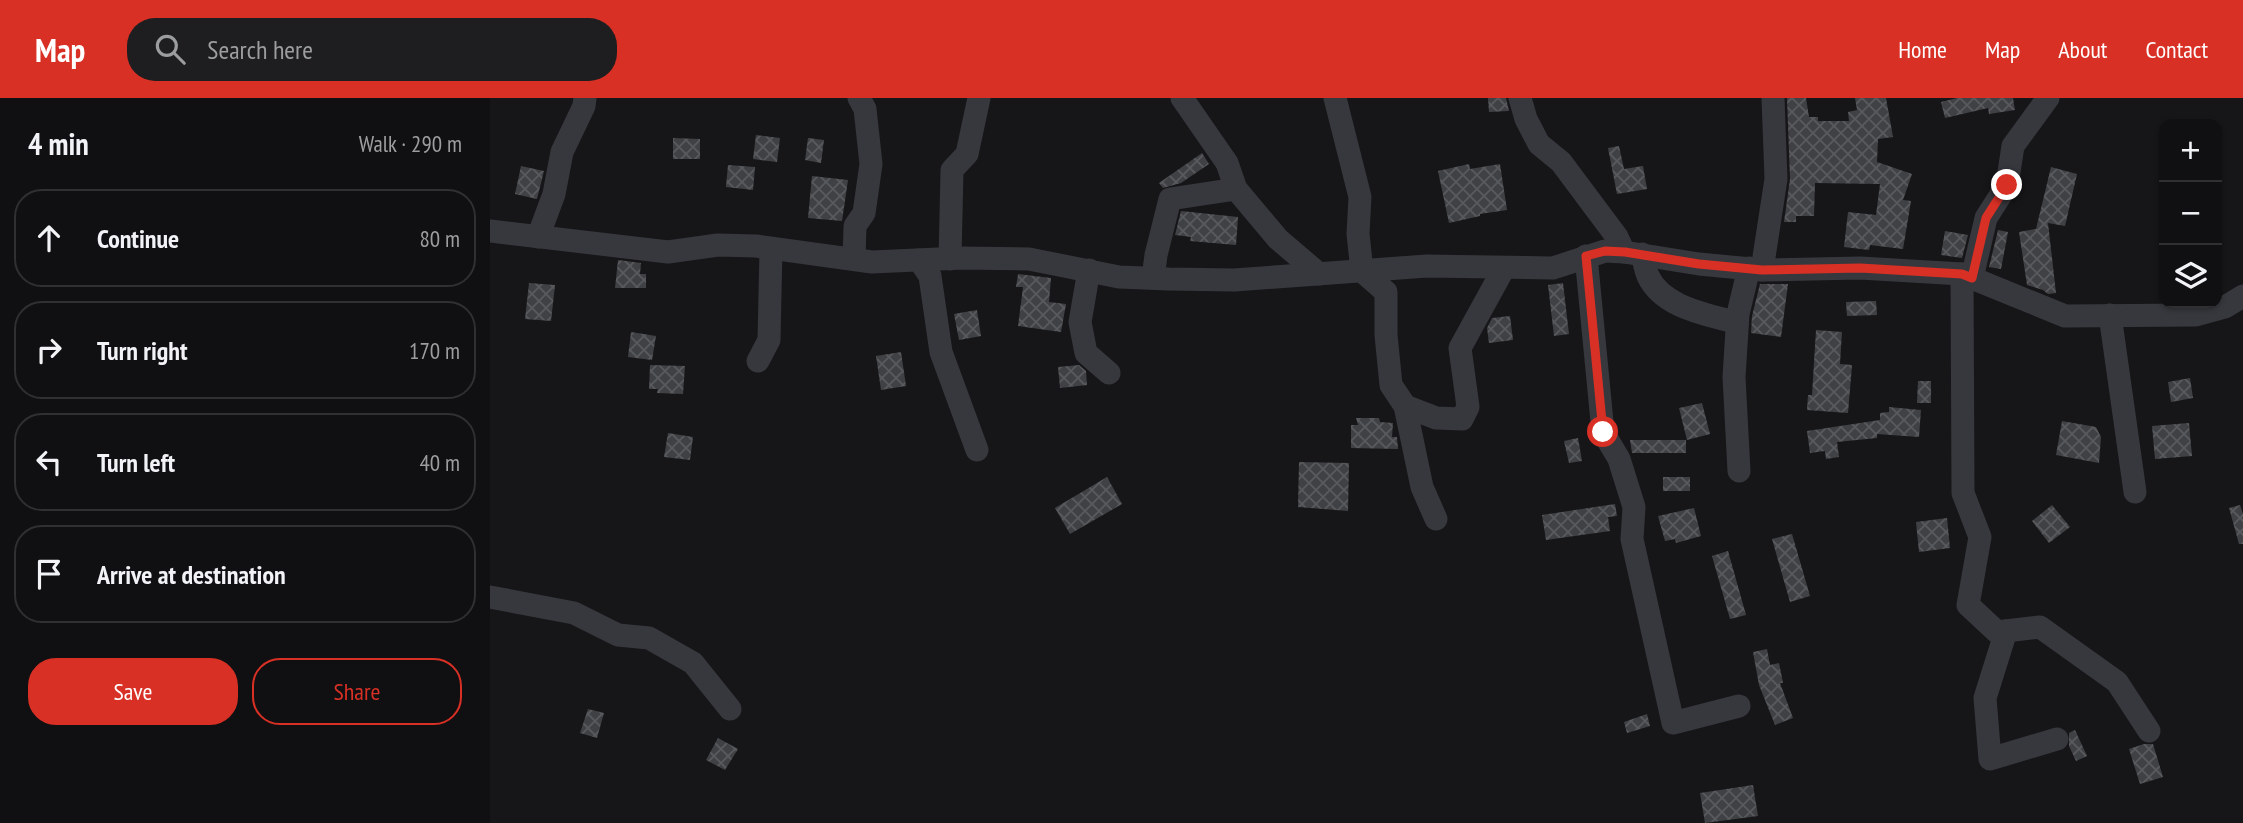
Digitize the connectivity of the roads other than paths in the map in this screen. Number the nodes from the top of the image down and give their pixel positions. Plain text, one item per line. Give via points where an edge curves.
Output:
1 (585, 98) edge
2 (859, 98) edge
3 (979, 98) edge
4 (1182, 98) edge
5 (1335, 98) edge
6 (1520, 98) edge
7 (1773, 98) edge
8 (2048, 98) edge
9 (1236, 189) junction
10 (490, 231) edge
11 (538, 237) junction
12 (771, 248) junction
13 (1633, 253) junction
14 (1586, 256) junction
15 (950, 258) junction
16 (854, 260) junction
17 (919, 260) junction
18 (1504, 268) junction
19 (1756, 269) junction
20 (1089, 270) junction
21 (1362, 271) junction
22 (1319, 274) junction
23 (1967, 276) junction
24 (1153, 278) junction
25 (2243, 296) edge
26 (2109, 315) junction
27 (1737, 323) junction
28 (758, 361) dead end
29 (1109, 373) dead end
30 (1405, 406) junction
31 (977, 450) dead end
32 (1739, 471) dead end
33 (2135, 492) dead end
34 (1436, 519) dead end
35 (490, 597) edge
36 (2007, 631) junction
37 (1739, 706) dead end
38 (730, 709) dead end
39 (2148, 731) dead end
40 (2057, 739) dead end

1 - 11 street via 562,152 554,194
2 - 16 street via 871,164 864,213 855,226
3 - 15 street via 967,154 952,170
4 - 9 street via 1227,163
5 - 21 street via 1360,197
6 - 13 street via 1539,144 1561,162
7 - 19 street via 1776,178
8 - 23 street via 2013,146 2007,185 1986,218
9 - 22 street via 1278,239
9 - 24 street via 1170,199
10 - 11 street
11 - 12 street via 668,252 719,245
12 - 16 street
12 - 28 street via 769,340
13 - 14 street via 1605,251
13 - 19 street
13 - 27 street via 1665,295 1685,308
14 - 18 street via 1553,268
14 - 37 street via 1603,432 1619,458 1634,507 1632,539 1673,723
15 - 17 street
15 - 20 street via 1028,259
16 - 17 street
17 - 31 street via 930,276 941,352
18 - 21 street via 1427,266
18 - 30 street via 1460,348 1468,407 1462,419 1436,418
19 - 23 street via 1860,268
19 - 27 street
20 - 24 street
20 - 29 street via 1080,322 1086,353
21 - 22 street
21 - 30 street via 1386,292 1391,385
22 - 24 street
23 - 26 street via 2065,316
23 - 36 street via 1963,493 1980,537 1968,605 1997,632
25 - 26 street via 2196,315
26 - 33 street
27 - 32 street via 1734,377
30 - 34 street via 1422,487
35 - 38 street via 575,612 618,635 649,638 693,663
36 - 39 street via 2040,627 2117,682
36 - 40 street via 1985,698 1990,759

